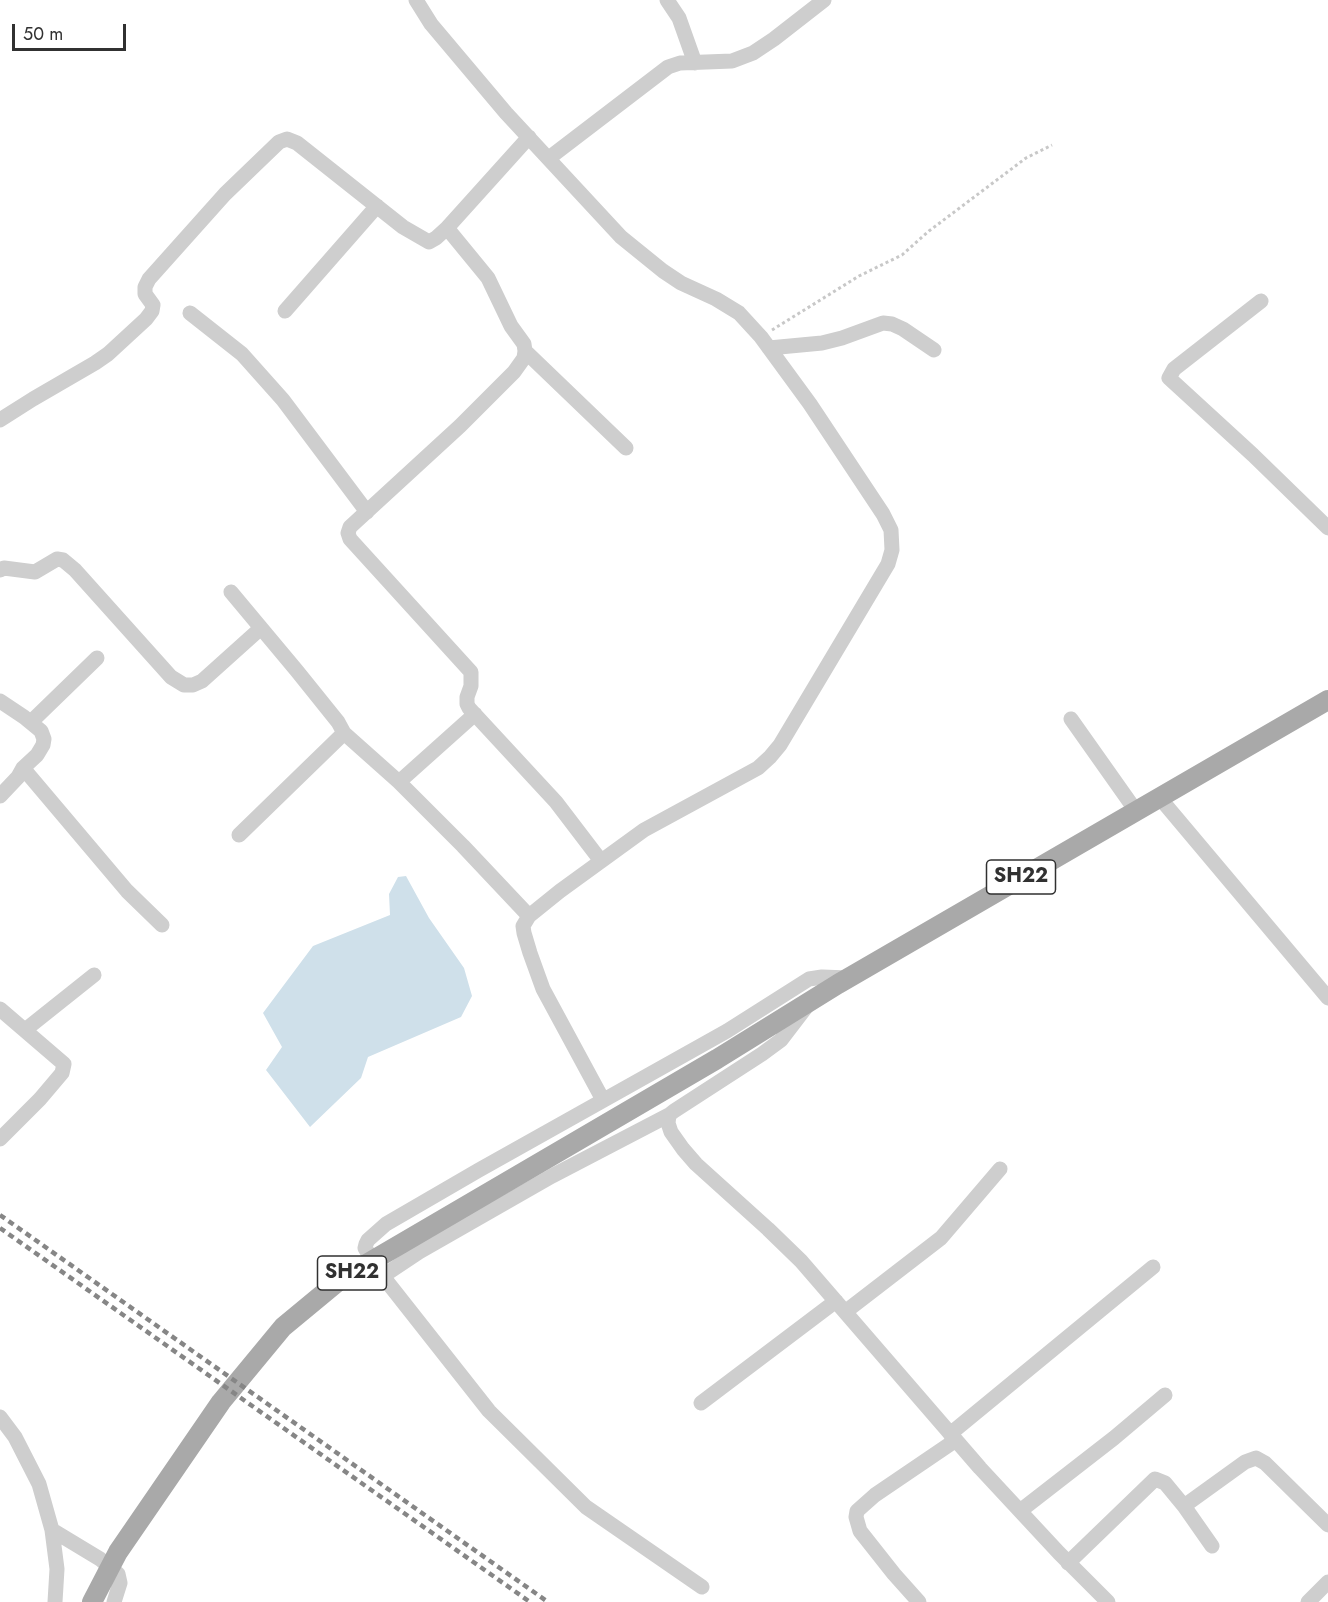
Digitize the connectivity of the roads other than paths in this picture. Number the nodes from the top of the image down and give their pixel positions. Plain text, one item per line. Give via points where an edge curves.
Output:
1 (416, 0) edge
2 (667, 0) edge
3 (824, 0) edge
4 (695, 63) junction
5 (529, 137) junction
6 (549, 158) junction
7 (378, 207) junction
8 (447, 228) junction
9 (1261, 301) dead end
10 (285, 310) dead end
11 (190, 313) dead end
12 (765, 342) junction
13 (934, 350) dead end
14 (525, 351) junction
15 (0, 420) edge
16 (626, 448) dead end
17 (367, 512) junction
18 (1328, 528) edge
19 (0, 570) edge
20 (231, 592) dead end
21 (261, 628) junction
22 (97, 658) dead end
23 (1328, 700) edge
24 (0, 701) edge
25 (475, 714) junction
26 (1071, 719) dead end
27 (31, 722) junction
28 (344, 733) junction
29 (23, 768) junction
30 (399, 782) junction
31 (0, 796) edge
32 (1159, 797) junction
33 (1136, 811) junction
34 (239, 835) dead end
35 (601, 861) junction
36 (529, 916) junction
37 (162, 925) dead end
38 (94, 975) dead end
39 (848, 978) junction
40 (1328, 998) edge
41 (810, 1001) junction
42 (0, 1010) edge
43 (25, 1030) junction
44 (603, 1100) junction
45 (669, 1115) junction
46 (0, 1139) edge
47 (1000, 1169) dead end
48 (1153, 1267) dead end
49 (383, 1276) junction
50 (841, 1306) junction
51 (1165, 1395) dead end
52 (701, 1403) dead end
53 (0, 1417) edge
54 (953, 1437) junction
55 (1184, 1506) junction
56 (1020, 1511) junction
57 (1328, 1525) edge
58 (52, 1530) junction
59 (1212, 1546) dead end
60 (1068, 1563) junction
61 (1328, 1582) edge
62 (702, 1587) dead end
63 (55, 1602) edge
64 (92, 1602) edge
65 (114, 1602) edge
66 (919, 1602) edge
67 (1108, 1602) edge
68 (1308, 1602) edge

1 - 5 street via 452,50
2 - 4 street via 679,18
3 - 4 street via 753,53 732,61
4 - 6 street via 668,67
5 - 6 street
5 - 8 street
6 - 12 street via 621,237 681,283 739,313
7 - 8 street via 429,242
7 - 10 street
7 - 15 street via 297,143 287,139 279,142 225,194 149,279 145,294 153,305 146,320 95,363
8 - 14 street via 488,278
9 - 18 street via 1174,369 1169,378
11 - 17 street via 242,354 284,400
12 - 13 street via 822,343 883,323 903,329
12 - 35 street via 883,514 891,530 888,564 770,757 758,768 644,830
14 - 16 street
14 - 17 street via 514,372
17 - 25 street via 350,527 350,539 471,672 467,704
19 - 21 street via 35,572 57,559 63,560 171,677 184,685 202,681
20 - 21 street
21 - 28 street
22 - 27 street
23 - 32 main road, SH22
24 - 27 street
25 - 30 street
25 - 35 street via 556,802
26 - 33 street
27 - 29 street via 40,731 43,745
28 - 30 street
28 - 34 street
29 - 31 street
29 - 37 street
30 - 36 street
32 - 33 main road, SH22
32 - 40 street
33 - 39 main road, SH22
35 - 36 street
36 - 44 street via 524,933 543,989
38 - 43 street
39 - 41 main road, SH22
39 - 44 street via 809,979 727,1031
41 - 45 street via 781,1040
41 - 64 main road, SH22 via 341,1280 283,1327 221,1402 118,1552
42 - 43 street
43 - 46 street via 64,1064 40,1099
44 - 49 street via 386,1224 368,1240 365,1248
45 - 49 street via 552,1176
45 - 50 street via 671,1132 682,1149 777,1237
47 - 50 street via 940,1238
48 - 54 street
49 - 62 street via 489,1411 586,1508
50 - 52 street
50 - 54 street
51 - 56 street
53 - 58 street via 39,1484
54 - 56 street
54 - 66 street via 857,1511 860,1531
55 - 57 street via 1245,1461 1256,1458
55 - 59 street
55 - 60 street via 1165,1483 1155,1479
56 - 60 street
58 - 63 street via 57,1569
58 - 65 street via 118,1574 120,1583
60 - 67 street
61 - 68 street

